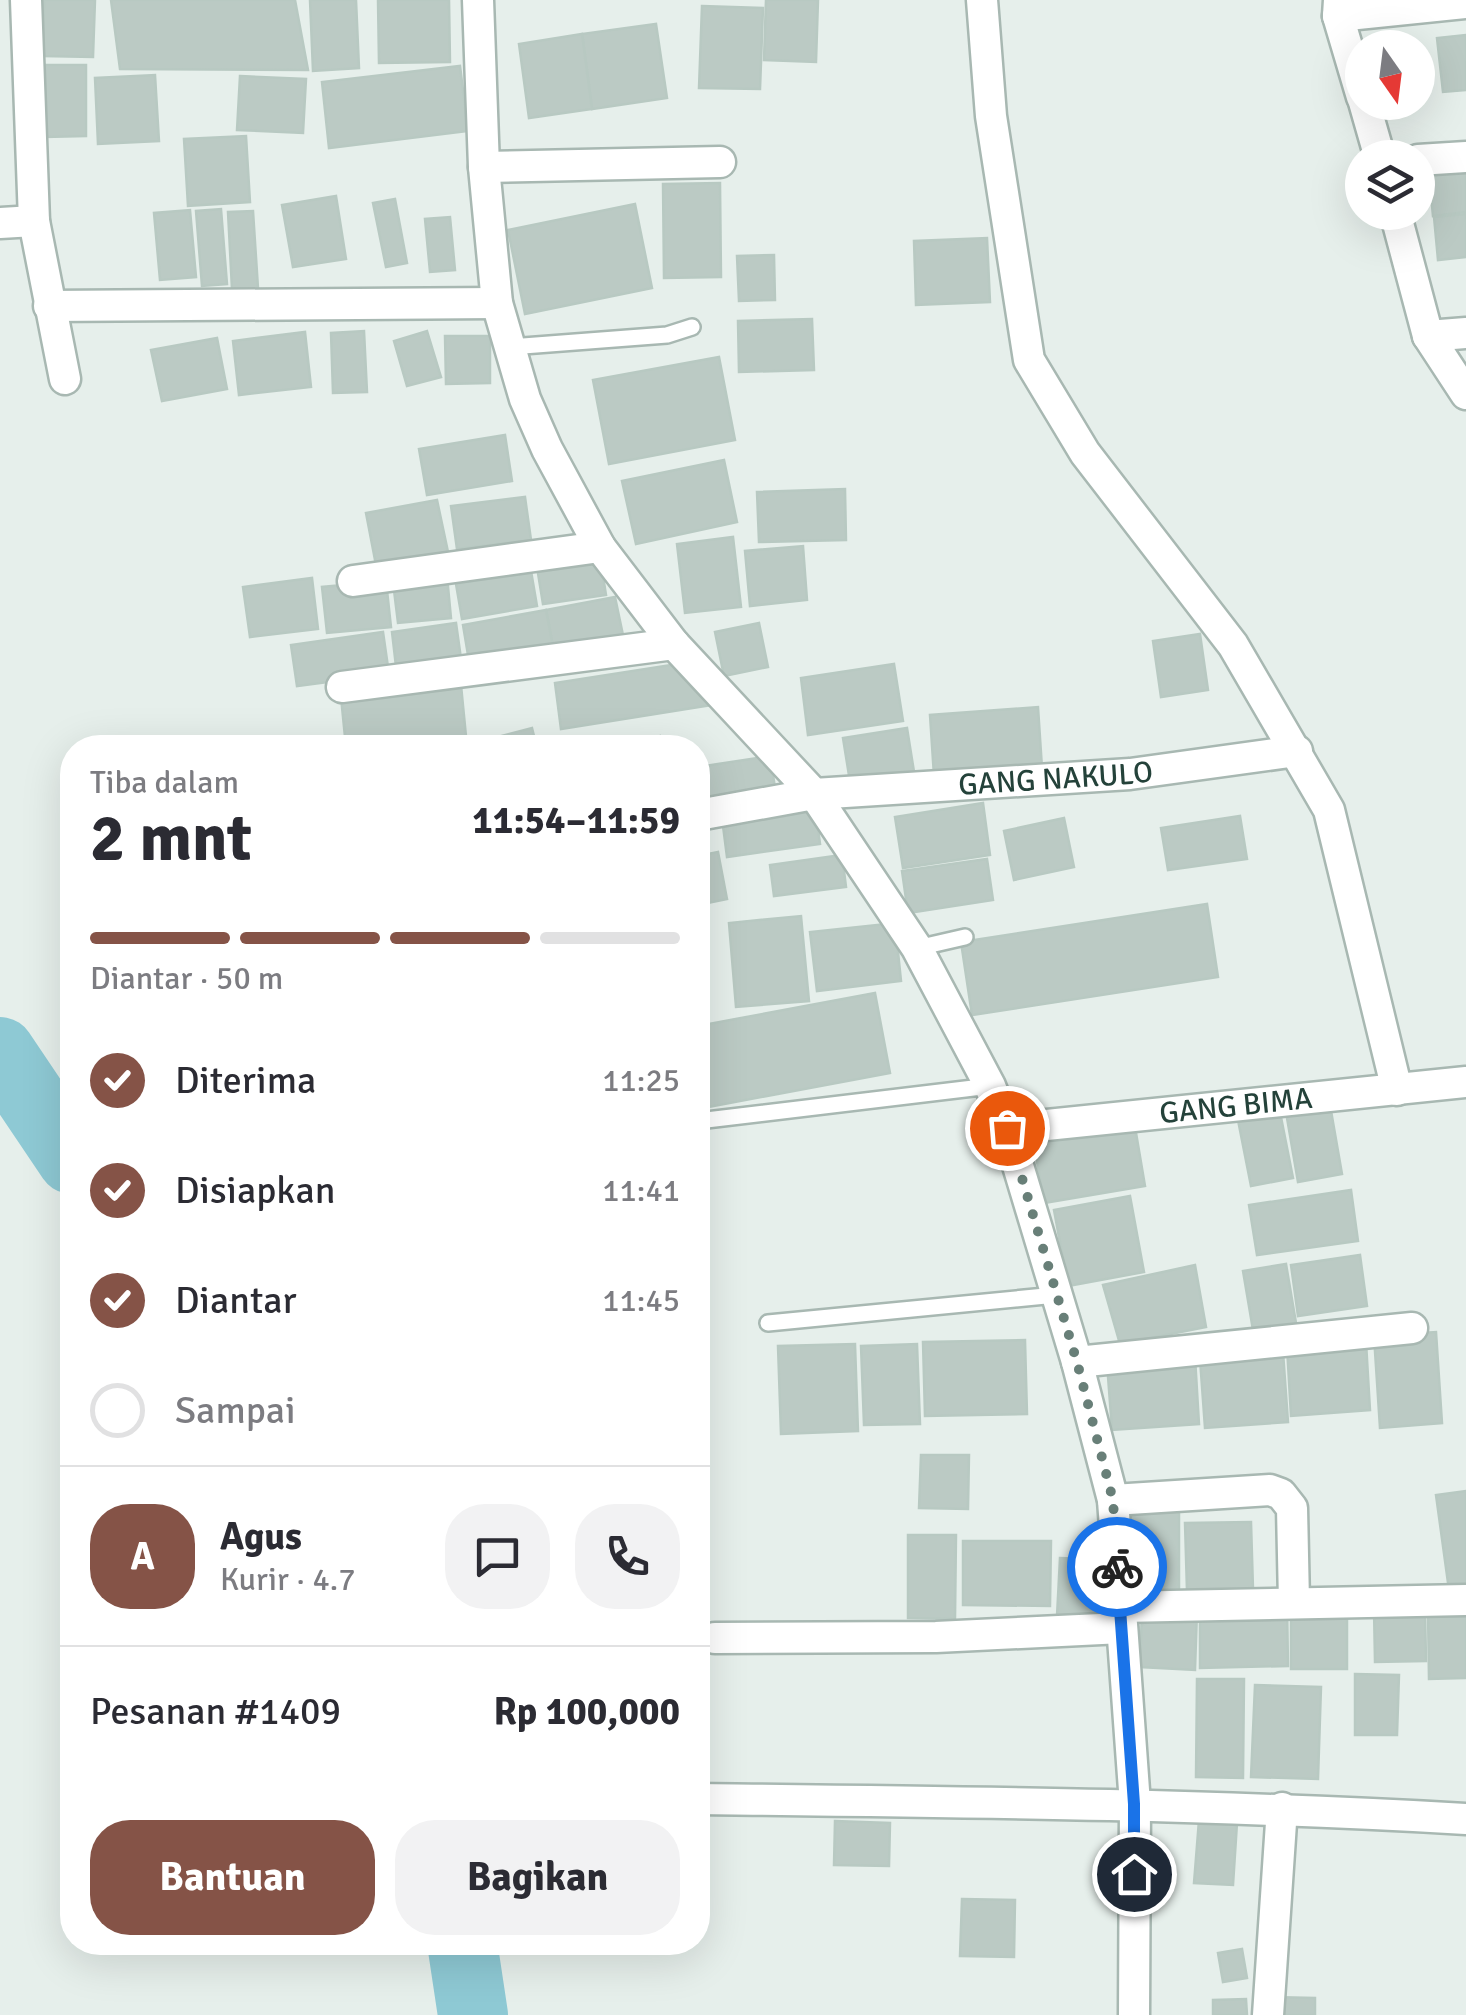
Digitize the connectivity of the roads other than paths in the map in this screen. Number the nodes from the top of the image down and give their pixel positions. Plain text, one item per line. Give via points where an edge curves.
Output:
1 (26, 0) edge
2 (478, 0) edge
3 (982, 0) edge
4 (1466, 3) edge
5 (1338, 8) edge
6 (1345, 34) edge
7 (1466, 157) edge
8 (1435, 159) edge
9 (720, 162) dead end
10 (484, 167) junction
11 (34, 220) junction
12 (0, 223) edge
13 (1400, 230) edge
14 (497, 304) junction
15 (49, 306) junction
16 (692, 327) dead end
17 (1466, 333) edge
18 (1428, 336) junction
19 (510, 347) junction
20 (65, 379) dead end
21 (1466, 394) edge
22 (600, 547) junction
23 (353, 580) dead end
24 (674, 644) junction
25 (342, 687) dead end
26 (1297, 751) junction
27 (814, 794) junction
28 (710, 813) edge
29 (965, 937) dead end
30 (916, 948) junction
31 (1466, 1082) edge
32 (990, 1086) junction
33 (1397, 1090) junction
34 (710, 1120) edge
35 (1007, 1128) junction
36 (1056, 1295) junction
37 (768, 1323) dead end
38 (1412, 1328) dead end
39 (1077, 1362) junction
40 (1113, 1500) junction
41 (1466, 1600) edge
42 (1294, 1602) junction
43 (1120, 1617) junction
44 (714, 1638) dead end
45 (710, 1798) edge
46 (1134, 1804) junction
47 (1282, 1808) junction
48 (1466, 1820) edge
49 (1134, 2015) edge
50 (1268, 2015) edge

1 - 11 street
2 - 10 street
3 - 26 street via 991,116 1029,360 1085,453 1233,645
4 - 5 street
5 - 6 street
7 - 8 street
9 - 10 street
10 - 14 street
11 - 12 street
11 - 15 street
13 - 18 street
14 - 15 street
14 - 19 street
15 - 20 street
16 - 19 lane via 667,335
17 - 18 street
18 - 21 street
19 - 22 street via 547,449
22 - 23 street
22 - 24 street
24 - 25 street
24 - 27 street
26 - 27 street, GANG NAKULO via 1130,774
26 - 33 street via 1329,810
27 - 28 street, GANG NAKULO
27 - 30 street
29 - 30 lane
30 - 32 street
31 - 33 street, GANG BIMA
32 - 34 lane
32 - 35 street
33 - 35 street, GANG BIMA
35 - 36 street
36 - 37 lane
36 - 39 street
38 - 39 street
39 - 40 street
40 - 42 street via 1281,1494 1292,1508
40 - 43 street
41 - 42 street
42 - 43 street
43 - 44 street via 936,1637
43 - 46 street
45 - 46 street
46 - 47 street
46 - 49 street
47 - 48 street
47 - 50 street

